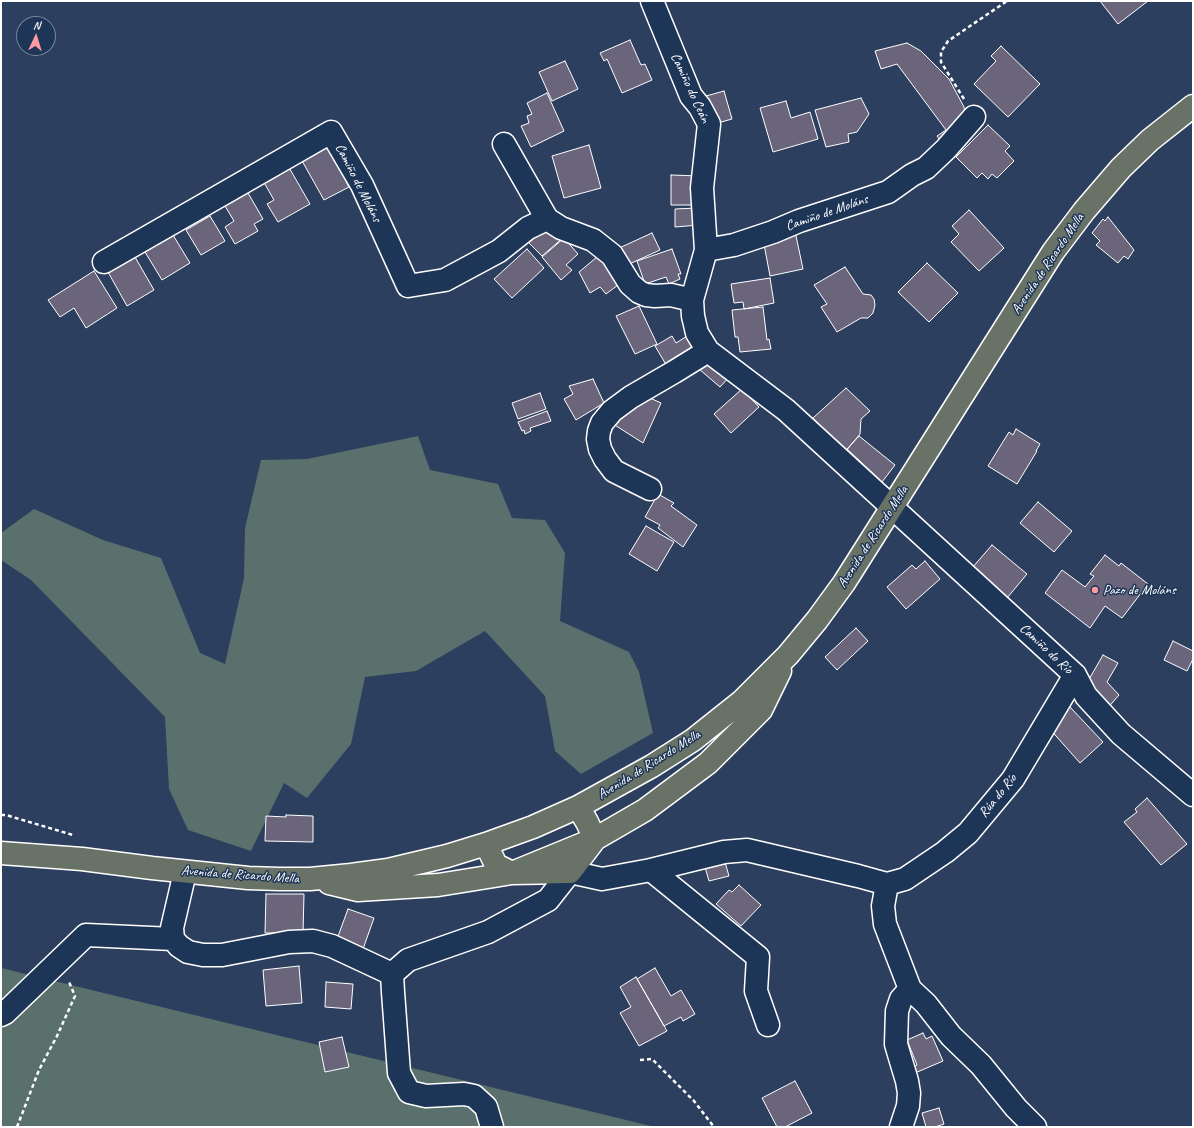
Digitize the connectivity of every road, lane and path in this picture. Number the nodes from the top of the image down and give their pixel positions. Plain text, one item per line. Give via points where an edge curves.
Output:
1 (652, 1) edge
2 (1007, 1) edge
3 (1193, 106) edge
4 (974, 117) joint
5 (504, 144) dead end
6 (547, 219) junction
7 (706, 250) junction
8 (104, 262) dead end
9 (692, 300) junction
10 (708, 351) junction
11 (650, 489) dead end
12 (892, 507) junction
13 (788, 655) junction
14 (1075, 675) junction
15 (1193, 795) edge
16 (578, 807) junction
17 (1, 815) edge
18 (74, 835) dead end
19 (594, 839) junction
20 (486, 844) junction
21 (1, 853) edge
22 (651, 870) junction
23 (185, 872) junction
24 (570, 872) junction
25 (512, 873) junction
26 (310, 879) junction
27 (887, 884) junction
28 (173, 939) junction
29 (60, 959) junction
30 (392, 974) junction
31 (910, 989) junction
32 (1, 1015) edge
33 (768, 1025) dead end
34 (640, 1060) dead end
35 (17, 1127) edge
36 (492, 1127) edge
37 (714, 1127) edge
38 (902, 1127) edge
39 (1035, 1127) edge

1 - 7 street, Camiño do Ceán via 691,96 700,106 709,124 702,188
2 - 4 path via 948,41 941,52 941,62
3 - 12 main road, Avenida de Ricardo Mella via 1121,168 1053,252
4 - 7 street, Camiño de Moláns via 926,168 888,192 734,245
5 - 6 street
6 - 8 street, Camiño de Moláns via 528,228 499,251 445,280 408,286 362,185 331,132
6 - 9 street via 561,228 593,240 612,255 630,284 639,292
7 - 9 street
9 - 10 street via 697,333
10 - 11 street via 631,397 612,411 599,430 600,449 614,471
10 - 12 street via 786,410
12 - 13 main road, Avenida de Ricardo Mella via 844,583
12 - 14 street, Camiño do Río
13 - 16 main road, Avenida de Ricardo Mella via 742,701 693,740
13 - 19 main road via 761,710 708,763 645,810
14 - 15 street, Camiño do Río via 1086,696 1121,734
14 - 27 street, Rúa do Río via 1013,779 968,833 905,879
16 - 19 main road
16 - 20 main road, Avenida de Ricardo Mella
17 - 18 path
19 - 24 main road
19 - 25 main road
20 - 25 main road via 496,865
20 - 26 main road, Avenida de Ricardo Mella via 388,870
21 - 23 main road, Avenida de Ricardo Mella via 82,859
22 - 24 street via 602,879
22 - 27 street via 724,852 747,850
22 - 33 street via 758,957 756,991
23 - 26 main road, Avenida de Ricardo Mella via 248,878
23 - 28 street via 172,928
24 - 25 main road
24 - 30 street via 548,900 488,932 408,960
25 - 26 main road via 438,885 358,890
27 - 31 street via 883,906 885,924
28 - 29 street via 86,935
28 - 30 street via 188,952 203,955 222,955 289,942 313,941 332,946
29 - 32 street
29 - 35 path via 75,996 39,1070
30 - 36 street via 398,1074 409,1092 426,1096 474,1096 486,1107
31 - 38 street via 901,998 897,1011 896,1044 909,1093
31 - 39 street
34 - 37 path via 652,1060 694,1101

